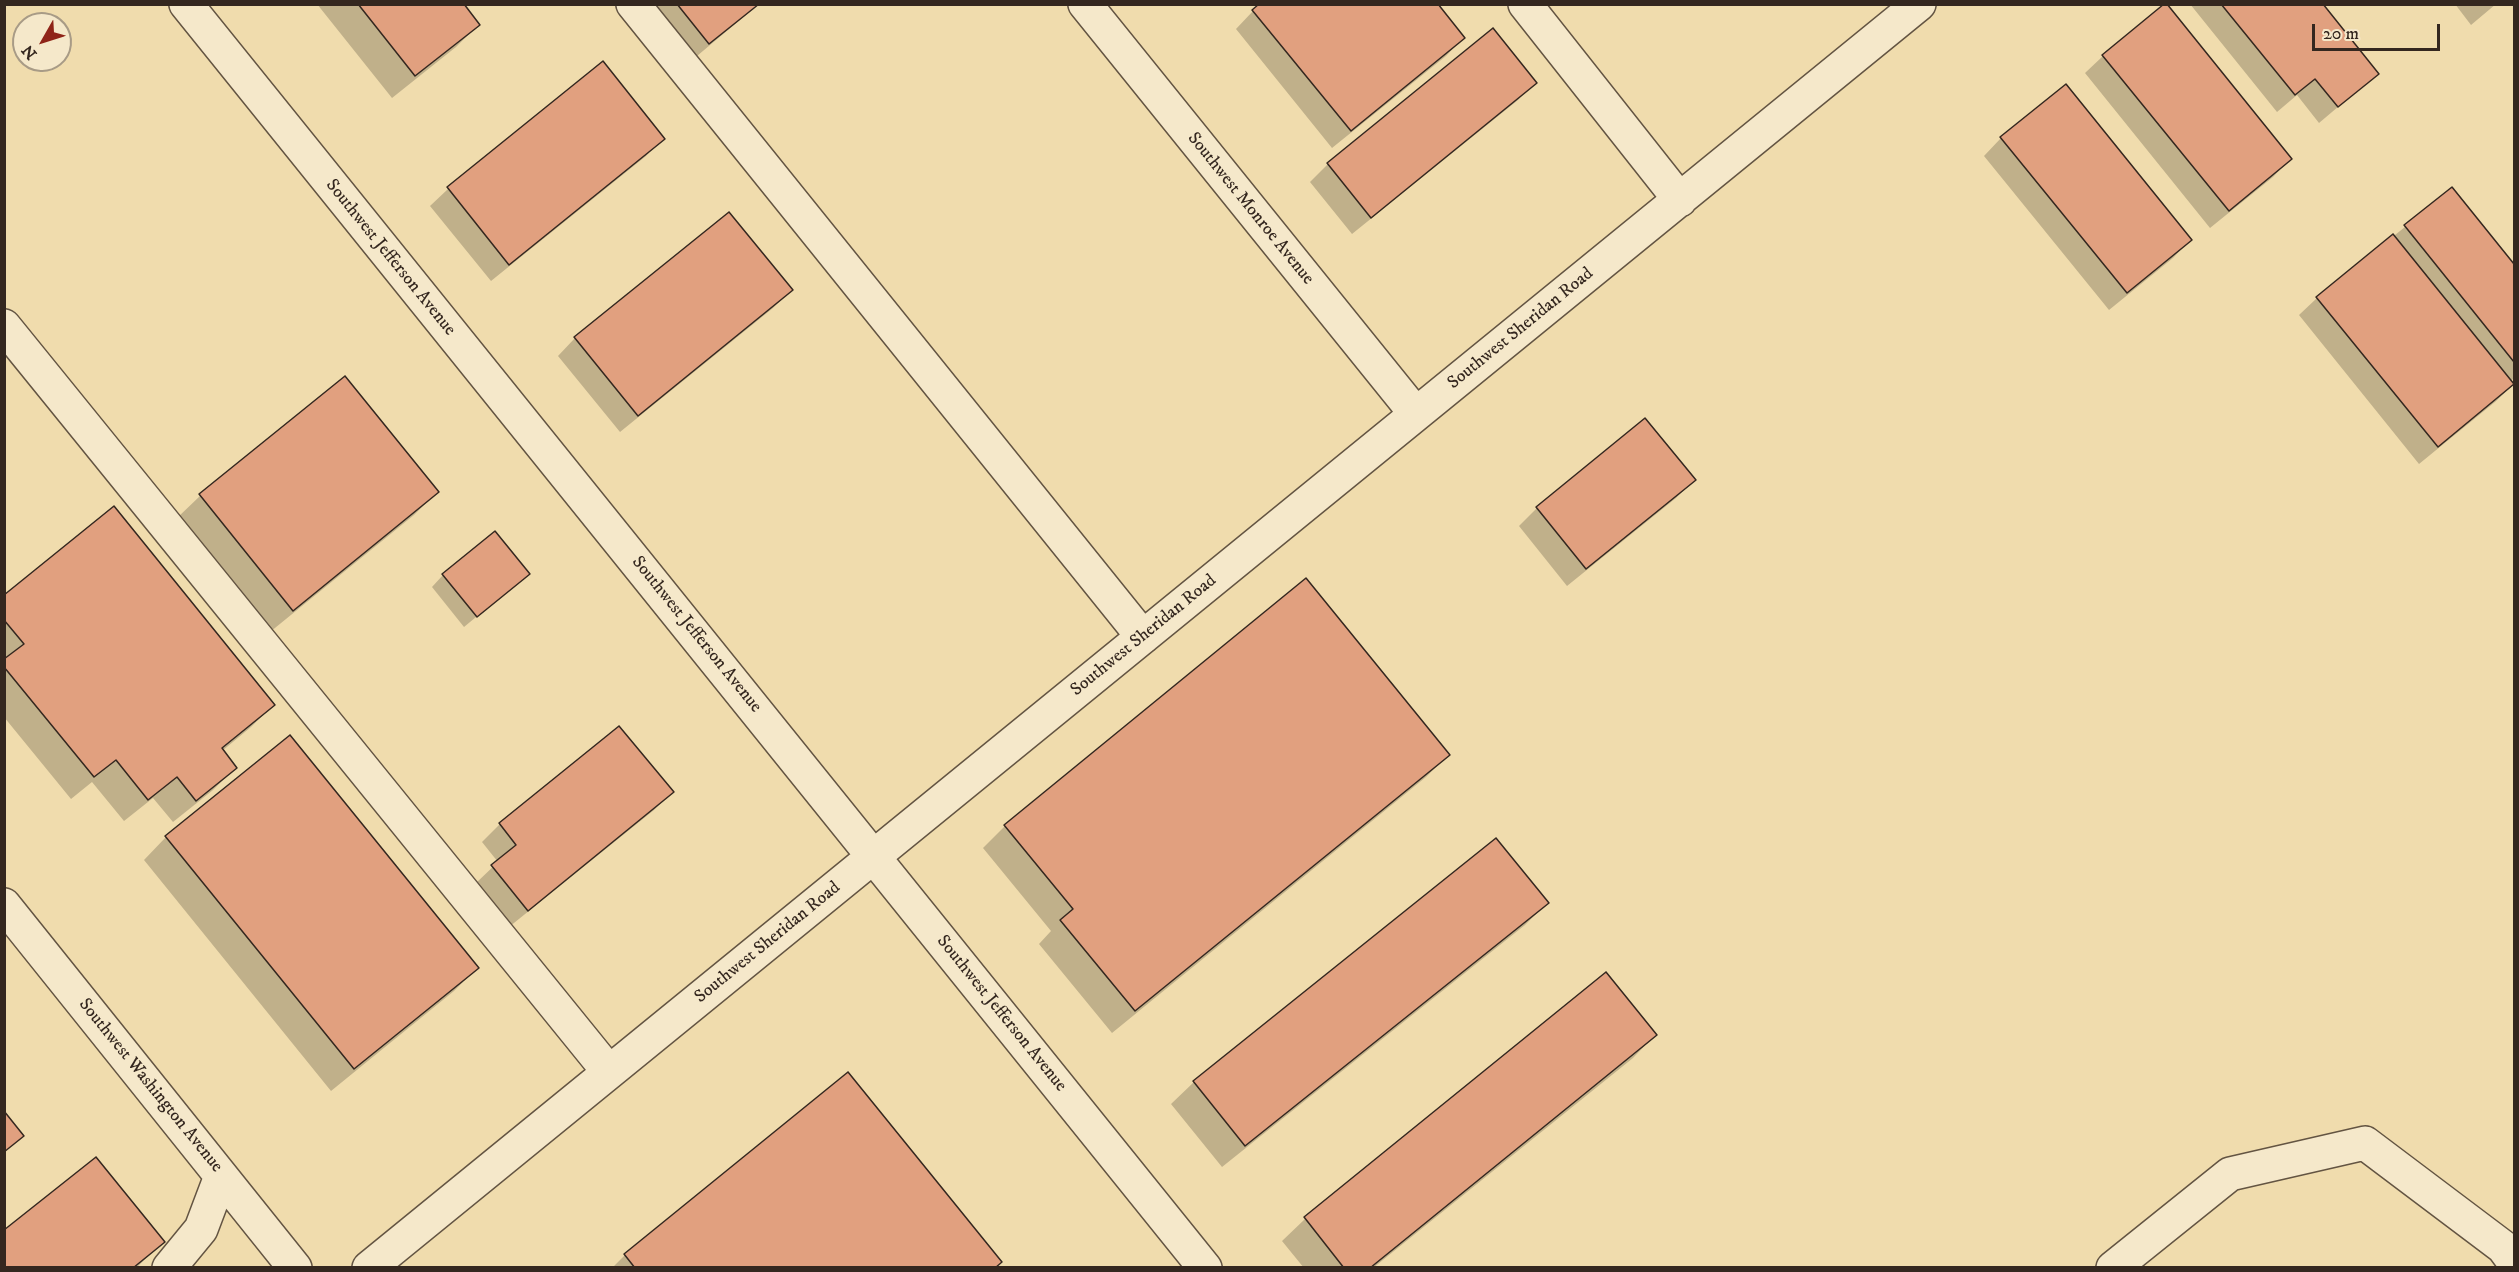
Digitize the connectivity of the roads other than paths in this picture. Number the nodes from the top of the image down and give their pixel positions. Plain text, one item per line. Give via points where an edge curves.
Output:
1 (186, 4) edge
2 (633, 4) edge
3 (1085, 4) edge
4 (1525, 4) edge
5 (1919, 4) edge
6 (1680, 200) junction
7 (4, 326) edge
8 (1416, 414) junction
9 (1143, 637) junction
10 (874, 856) junction
11 (4, 905) edge
12 (609, 1072) junction
13 (221, 1176) junction
14 (2514, 1262) edge
15 (1191, 1263) edge
16 (169, 1268) edge
17 (295, 1268) edge
18 (369, 1268) edge
19 (2113, 1268) edge

1 - 10 street, Southwest Jefferson Avenue
2 - 9 street
3 - 8 street, Southwest Monroe Avenue
4 - 6 street
5 - 6 street, Southwest Sheridan Road
6 - 8 street, Southwest Sheridan Road
7 - 12 street
8 - 9 street, Southwest Sheridan Road
9 - 10 street, Southwest Sheridan Road
10 - 12 street, Southwest Sheridan Road
10 - 15 street, Southwest Jefferson Avenue
11 - 13 street, Southwest Washington Avenue
12 - 18 street, Southwest Sheridan Road
13 - 16 street via 201,1229
13 - 17 street, Southwest Washington Avenue
14 - 19 street via 2503,1247 2365,1143 2230,1174

